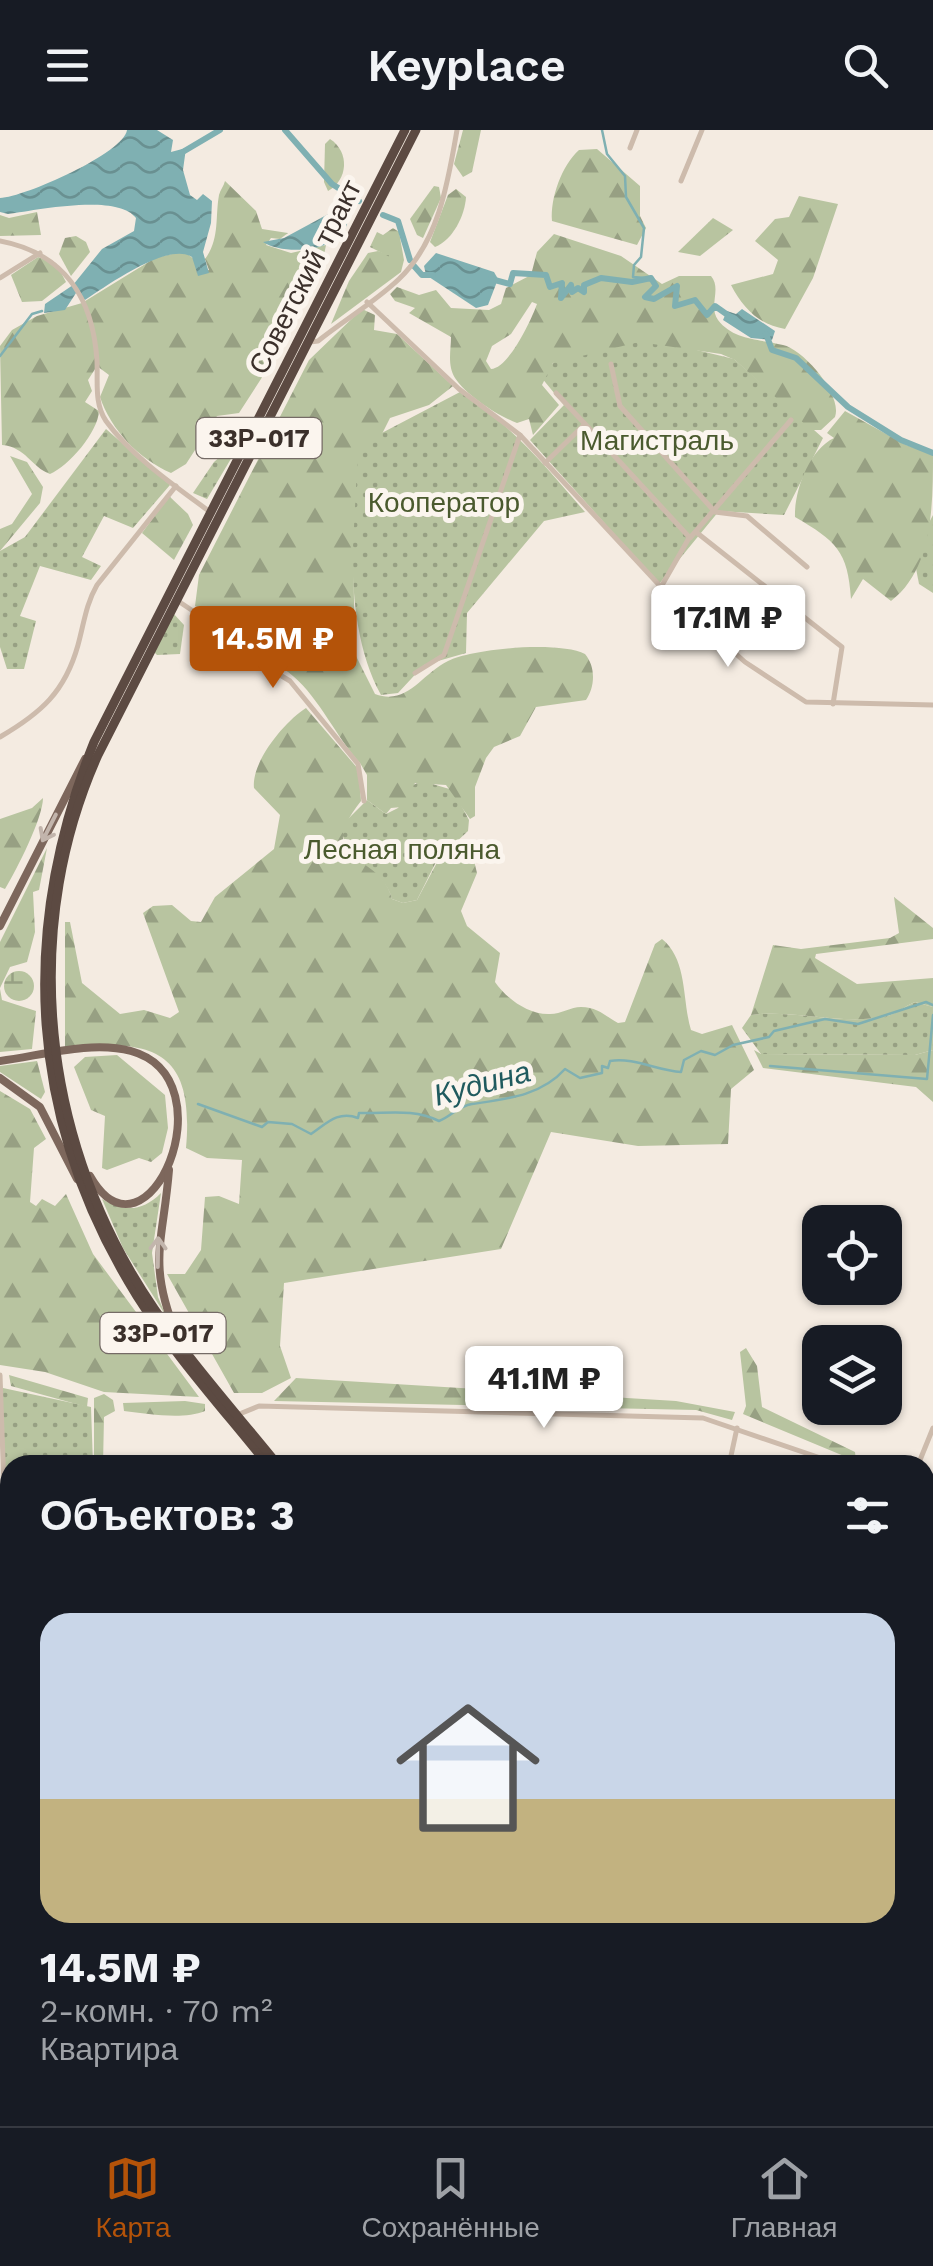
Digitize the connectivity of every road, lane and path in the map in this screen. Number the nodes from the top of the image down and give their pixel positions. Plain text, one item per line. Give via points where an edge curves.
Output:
1 (404, 130) edge
2 (416, 130) edge
3 (457, 130) edge
4 (637, 130) edge
5 (702, 130) edge
6 (630, 148) dead end
7 (680, 181) dead end
8 (0, 242) edge
9 (40, 253) junction
10 (0, 278) edge
11 (367, 302) junction
12 (307, 342) junction
13 (611, 364) dead end
14 (556, 393) dead end
15 (792, 420) dead end
16 (586, 424) junction
17 (520, 435) junction
18 (545, 463) junction
19 (176, 486) junction
20 (715, 512) junction
21 (212, 514) junction
22 (696, 532) junction
23 (690, 538) junction
24 (807, 567) dead end
25 (661, 587) junction
26 (176, 599) junction
27 (415, 673) dead end
28 (833, 704) junction
29 (933, 704) edge
30 (0, 737) edge
31 (98, 744) junction
32 (364, 801) dead end
33 (0, 926) edge
34 (0, 1061) edge
35 (54, 1069) junction
36 (0, 1078) edge
37 (170, 1160) junction
38 (82, 1164) junction
39 (82, 1187) junction
40 (180, 1341) junction
41 (0, 1374) edge
42 (237, 1415) junction
43 (737, 1428) junction
44 (933, 1428) edge
45 (3, 1455) edge
46 (260, 1455) edge
47 (270, 1455) edge
48 (731, 1455) edge
49 (814, 1455) edge
50 (922, 1455) edge

1 - 21 highway, Советский тракт / 33Р-017
2 - 12 highway, Советский тракт / 33Р-017
3 - 11 street via 446,194 423,248 397,282
4 - 6 street
5 - 7 street
8 - 9 street
9 - 10 street
9 - 19 street via 64,269 76,294 94,343 98,403 106,420
11 - 12 street via 318,341
11 - 17 street via 459,389
12 - 26 highway, Советский тракт / 33Р-017
13 - 20 street via 620,406
14 - 16 street
15 - 20 street
16 - 18 street
16 - 23 street
17 - 18 street
17 - 27 street via 444,654
18 - 25 street
19 - 21 street
19 - 30 street via 96,585 54,700
20 - 22 street
20 - 24 street via 747,516
21 - 31 highway, Советский тракт / 33Р-017
22 - 23 street
22 - 28 street via 842,647
23 - 25 street
25 - 28 street via 745,662 799,698
26 - 31 highway, Советский тракт / 33Р-017
26 - 32 street via 215,636 290,681 358,764
28 - 29 street
31 -> 33 main road, Советский тракт
31 - 35 highway, 33Р-017 via 58,890 51,959
34 - 37 main road via 98,1048 146,1058 167,1078 176,1099
35 - 38 highway, 33Р-017
35 - 39 highway, 33Р-017
36 - 39 main road via 40,1108
37 - 38 main road via 153,1195 128,1205 104,1196
40 -> 37 main road via 159,1289 156,1256
38 - 40 highway, 33Р-017 via 120,1254
39 - 46 highway, 33Р-017 via 140,1300
40 - 42 highway, 33Р-017
41 - 45 street
42 - 43 street via 272,1406 703,1418
42 - 47 highway, 33Р-017
43 - 48 street
43 - 49 street
44 - 50 street

